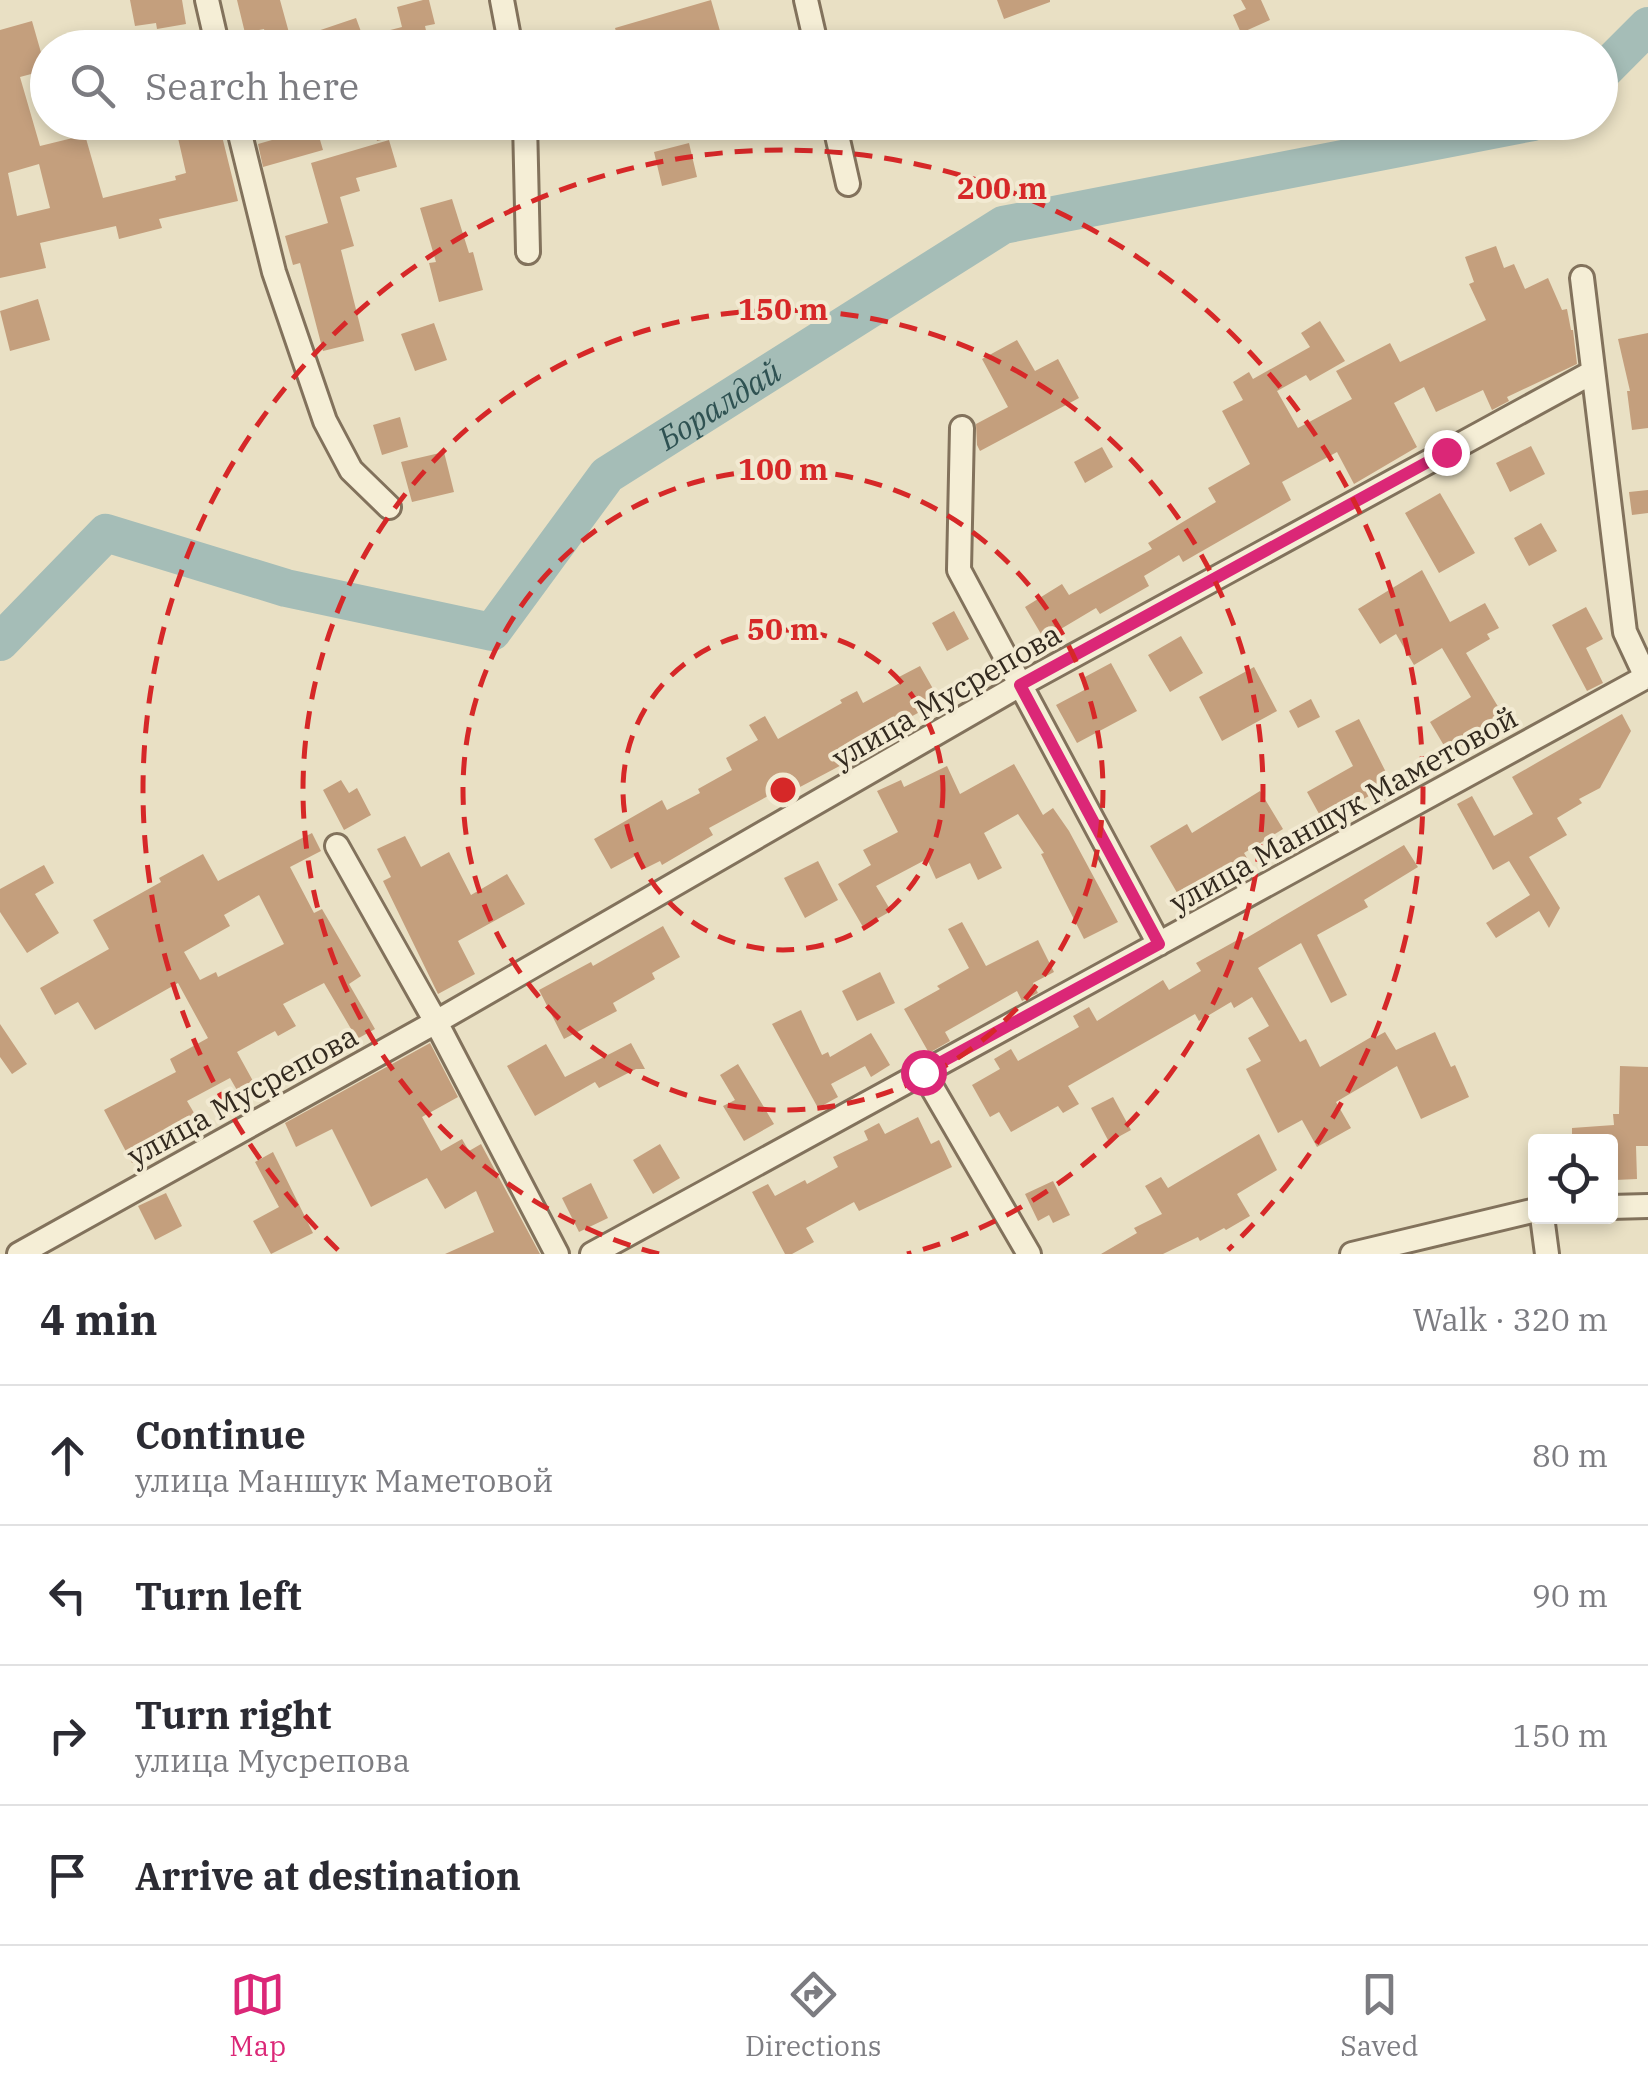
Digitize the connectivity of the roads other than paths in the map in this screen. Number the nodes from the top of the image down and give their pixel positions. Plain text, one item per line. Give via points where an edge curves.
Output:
1 (207, 0) edge
2 (502, 0) edge
3 (806, 0) edge
4 (214, 30) edge
5 (508, 30) edge
6 (813, 30) edge
7 (241, 140) edge
8 (525, 140) edge
9 (838, 140) edge
10 (848, 184) dead end
11 (528, 252) dead end
12 (1582, 278) dead end
13 (1593, 372) junction
14 (962, 428) dead end
15 (389, 506) dead end
16 (1647, 678) edge
17 (1020, 685) junction
18 (337, 846) dead end
19 (1159, 944) junction
20 (436, 1022) junction
21 (923, 1072) junction
22 (1618, 1206) edge
23 (1648, 1206) edge
24 (1528, 1212) edge
25 (1543, 1224) edge
26 (19, 1254) edge
27 (557, 1254) edge
28 (592, 1254) edge
29 (1028, 1254) edge
30 (1352, 1254) edge
31 (1547, 1254) edge

1 - 4 street
2 - 5 street
3 - 6 street
7 - 15 street via 274,272 325,421 351,470
8 - 11 street
9 - 10 street
12 - 13 street
13 - 16 street via 1625,632
13 - 17 street, улица Мусрепова
14 - 17 street via 959,570
16 - 19 street, улица Маншук Маметовой
17 - 19 street
17 - 20 street, улица Мусрепова
18 - 20 street
19 - 21 street, улица Маншук Маметовой
20 - 26 street, улица Мусрепова
20 - 27 street
21 - 28 street, улица Маншук Маметовой
21 - 29 street
22 - 23 street
24 - 30 street
25 - 31 street

